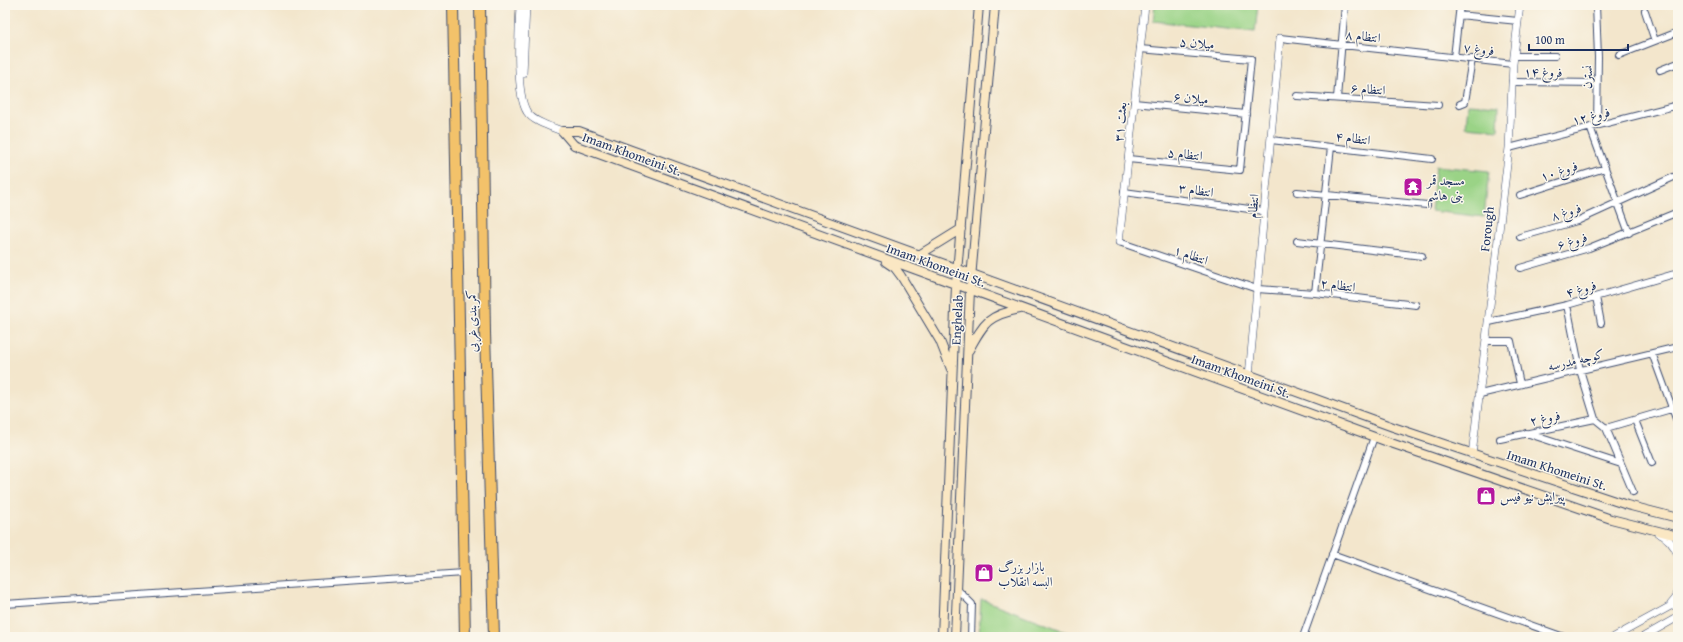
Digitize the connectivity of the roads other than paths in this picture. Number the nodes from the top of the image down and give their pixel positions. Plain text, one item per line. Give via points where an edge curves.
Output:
1 (453, 5) edge
2 (480, 5) edge
3 (520, 5) edge
4 (526, 5) edge
5 (615, 5) edge
6 (979, 5) edge
7 (995, 5) edge
8 (1145, 5) edge
9 (1345, 5) edge
10 (1460, 5) edge
11 (1520, 5) edge
12 (1596, 5) edge
13 (630, 7) dead end
14 (1645, 11) dead end
15 (1459, 15) junction
16 (1518, 21) junction
17 (1678, 32) edge
18 (1280, 38) joint
19 (1655, 41) junction
20 (1341, 44) junction
21 (1140, 49) junction
22 (1619, 55) dead end
23 (1443, 56) joint
24 (1515, 56) junction
25 (1555, 56) dead end
26 (1454, 57) junction
27 (1472, 59) junction
28 (1678, 63) edge
29 (1513, 64) junction
30 (1660, 70) dead end
31 (1512, 82) junction
32 (1598, 83) junction
33 (522, 88) junction
34 (1297, 96) dead end
35 (1337, 98) junction
36 (1134, 103) junction
37 (1460, 104) dead end
38 (1438, 105) dead end
39 (1678, 105) edge
40 (1246, 114) junction
41 (1597, 126) junction
42 (1590, 128) junction
43 (562, 131) junction
44 (1271, 140) junction
45 (1331, 147) junction
46 (1508, 148) junction
47 (1128, 159) junction
48 (1432, 159) dead end
49 (1605, 168) junction
50 (1678, 175) edge
51 (1124, 192) junction
52 (1297, 192) dead end
53 (1326, 195) junction
54 (1520, 195) dead end
55 (1618, 203) junction
56 (1427, 205) dead end
57 (1264, 211) junction
58 (1678, 212) edge
59 (961, 229) junction
60 (1629, 233) junction
61 (1520, 237) dead end
62 (1297, 241) dead end
63 (1119, 242) joint
64 (960, 243) junction
65 (975, 245) junction
66 (1320, 245) junction
67 (919, 255) junction
68 (877, 256) junction
69 (1422, 256) dead end
70 (1520, 268) dead end
71 (958, 269) junction
72 (1678, 273) edge
73 (973, 274) junction
74 (956, 285) junction
75 (1257, 289) junction
76 (970, 290) junction
77 (1315, 293) junction
78 (1596, 297) junction
79 (1416, 305) dead end
80 (1567, 305) junction
81 (1022, 308) junction
82 (1489, 322) junction
83 (1601, 323) dead end
84 (1486, 341) junction
85 (1678, 347) edge
86 (967, 353) junction
87 (1652, 353) junction
88 (1580, 370) junction
89 (952, 375) junction
90 (1249, 376) junction
91 (1520, 384) junction
92 (1480, 394) junction
93 (1675, 408) edge
94 (1595, 419) junction
95 (1635, 420) junction
96 (1678, 424) edge
97 (1393, 428) junction
98 (1606, 428) junction
99 (1526, 433) junction
100 (1374, 437) junction
101 (1500, 439) dead end
102 (1388, 442) junction
103 (1472, 455) junction
104 (1652, 463) dead end
105 (1621, 464) junction
106 (1633, 492) dead end
107 (1678, 518) edge
108 (1650, 530) junction
109 (1678, 536) edge
110 (1332, 554) junction
111 (1678, 555) edge
112 (464, 573) junction
113 (957, 588) junction
114 (1678, 592) edge
115 (1678, 602) edge
116 (5, 604) edge
117 (1667, 609) junction
118 (1678, 617) edge
119 (465, 637) edge
120 (494, 637) edge
121 (942, 637) edge
122 (955, 637) edge
123 (971, 637) edge
124 (1303, 637) edge
125 (1564, 637) edge
126 (1614, 637) edge
127 (1642, 637) edge

1 - 112 highway, کمربندی غربی
2 - 120 highway, کمربندی غربی via 485,332
3 - 33 street via 518,62
4 - 33 street
5 - 13 street
6 - 59 main road, Enghelab
7 - 65 main road, Enghelab
8 - 21 street, بعثت ۳۱
9 - 20 street
10 - 15 street
11 - 16 street, Forough
12 - 32 street, نسترن
14 - 19 street
15 - 16 street
15 - 26 street
16 - 24 street, Forough
17 - 19 street
18 - 20 street, انتظام ۸
18 - 44 street, انتظام
19 - 22 street
20 - 23 street, انتظام ۸
20 - 35 street
21 - 36 street, بعثت ۳۱
21 - 40 street, میلان ۵ via 1251,59
23 - 26 street, فروغ ۷
24 - 25 street
24 - 29 street, Forough
26 - 27 street, فروغ ۷
27 - 29 street, فروغ ۷
27 - 37 street via 1465,102
28 - 30 street
29 - 31 street, Forough
31 - 32 street, فروغ ۱۴
31 - 46 street, Forough
32 - 41 street, نسترن
33 - 43 street via 523,103 528,114
34 - 35 street, انتظام ۶
35 - 38 street, انتظام ۶
36 - 40 street, میلان ۶
36 - 47 street, بعثت ۳۱
39 - 41 street, فروغ ۱۲
40 - 47 street, انتظام ۵ via 1240,170
41 - 42 street, فروغ ۱۲
42 - 46 street, فروغ ۱۲
42 - 49 street
43 - 67 main road, Imam Khomeini St. via 579,131
43 - 68 main road, Imam Khomeini St. via 574,146
44 - 45 street, انتظام ۴
44 - 57 street, انتظام
45 - 48 street, انتظام ۴
45 - 53 street
46 - 82 street, Forough
47 - 51 street, بعثت ۳۱
49 - 54 street, فروغ ۱۰
49 - 55 street
50 - 55 street, فروغ ۸
51 - 57 street, انتظام ۳
51 - 63 street, بعثت ۳۱
52 - 53 street
53 - 56 street
53 - 66 street
55 - 60 street
55 - 61 street, فروغ ۸ via 1577,221
57 - 75 street, انتظام
58 - 60 street, فروغ ۶
59 - 64 main road, Enghelab
59 - 67 main road
60 - 70 street, فروغ ۶ via 1589,248
62 - 66 street
63 - 75 street, انتظام ۱
64 - 65 main road
64 - 71 main road, Enghelab
65 - 73 main road, Enghelab
66 - 69 street
66 - 77 street
67 - 71 main road, Imam Khomeini St.
68 - 74 main road, Imam Khomeini St.
68 - 89 main road via 902,276 940,341
71 - 73 main road, Imam Khomeini St.
71 - 74 main road, Enghelab
72 - 78 street, فروغ ۴
73 - 76 main road, Enghelab
73 - 90 main road, Imam Khomeini St.
74 - 76 main road, Imam Khomeini St.
74 - 89 main road, Enghelab
75 - 77 street, انتظام ۲
75 - 90 street, انتظام
76 - 81 main road, Imam Khomeini St.
76 - 86 main road, Enghelab
77 - 79 street, انتظام ۲
78 - 80 street, فروغ ۴
78 - 83 street
80 - 82 street, فروغ ۴
80 - 88 street
81 - 86 main road via 1003,312 990,319 980,330
81 - 100 main road, Imam Khomeini St.
82 - 84 street, Forough
84 - 91 street via 1511,341
84 - 92 street, Forough
85 - 87 street, کوچه مدرسه
86 - 113 main road, Enghelab
87 - 88 street, کوچه مدرسه
87 - 93 street
88 - 91 street, کوچه مدرسه
88 - 94 street
89 - 121 main road, Enghelab
90 - 97 main road, Imam Khomeini St.
91 - 92 street, کوچه مدرسه
92 - 103 street, Forough
93 - 95 street
93 - 96 street
94 - 98 street
94 - 99 street, فروغ ۲
95 - 98 street
95 - 104 street
97 - 102 main road
97 - 103 main road, Imam Khomeini St.
98 - 105 street
99 - 101 street, فروغ ۲
99 - 105 street
100 - 102 main road, Imam Khomeini St.
100 - 110 street
102 - 108 main road, Imam Khomeini St.
103 - 107 main road, Imam Khomeini St. via 1627,505
105 - 106 street
108 - 109 main road, Imam Khomeini St.
108 - 111 street via 1668,539
110 - 124 street
110 - 125 street
112 - 116 street
112 - 119 highway, کمربندی غربی
113 - 122 main road, Enghelab
113 - 123 street via 972,604
114 - 117 street
115 - 117 street
117 - 126 street
118 - 127 street

